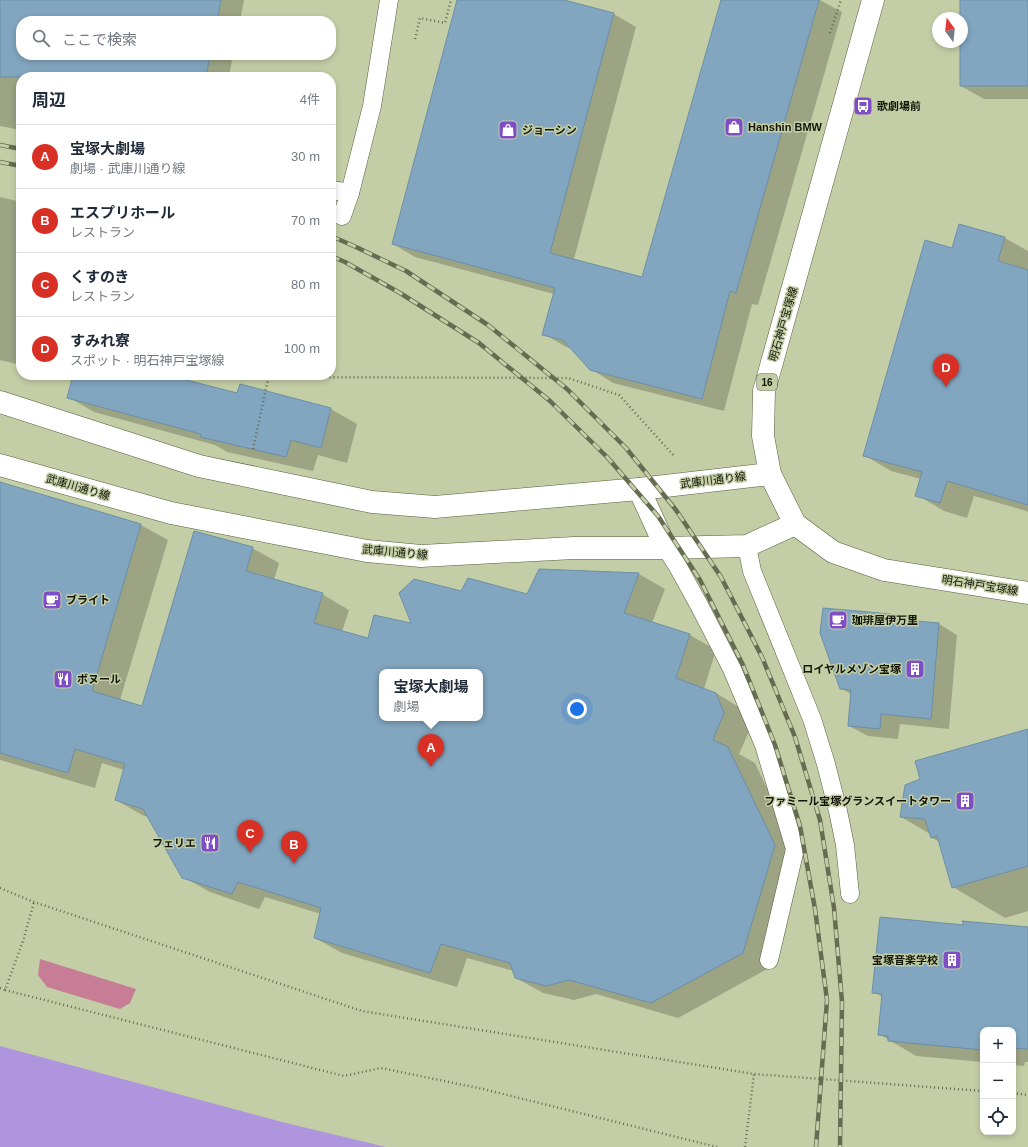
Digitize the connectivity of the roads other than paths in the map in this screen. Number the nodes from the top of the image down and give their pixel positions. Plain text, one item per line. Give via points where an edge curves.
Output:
1 (389, 0) edge
2 (873, 0) edge
3 (336, 191) edge
4 (350, 193) junction
5 (342, 216) dead end
6 (0, 402) edge
7 (0, 465) edge
8 (770, 474) junction
9 (639, 489) junction
10 (795, 524) junction
11 (747, 546) junction
12 (666, 548) junction
13 (1028, 593) edge
14 (850, 894) dead end
15 (769, 960) dead end

1 - 4 lane via 372,106
2 - 8 street, 明石神戸宝塚線 / 16 via 764,391 763,436
3 - 4 lane
4 - 5 lane
6 - 9 street, 武庫川通り線 via 199,466 372,502 435,507
7 - 12 street, 武庫川通り線 via 171,513 367,551 421,556 574,548
8 - 9 street, 武庫川通り線
8 - 10 street, 明石神戸宝塚線 / 16
9 - 12 street
10 - 11 street, 武庫川通り線
10 - 13 street, 明石神戸宝塚線 / 16 via 833,552 884,570
11 - 12 street, 武庫川通り線
11 - 14 lane via 752,571 812,719 826,764 843,838
12 - 15 lane via 699,605 741,690 764,745 795,850

